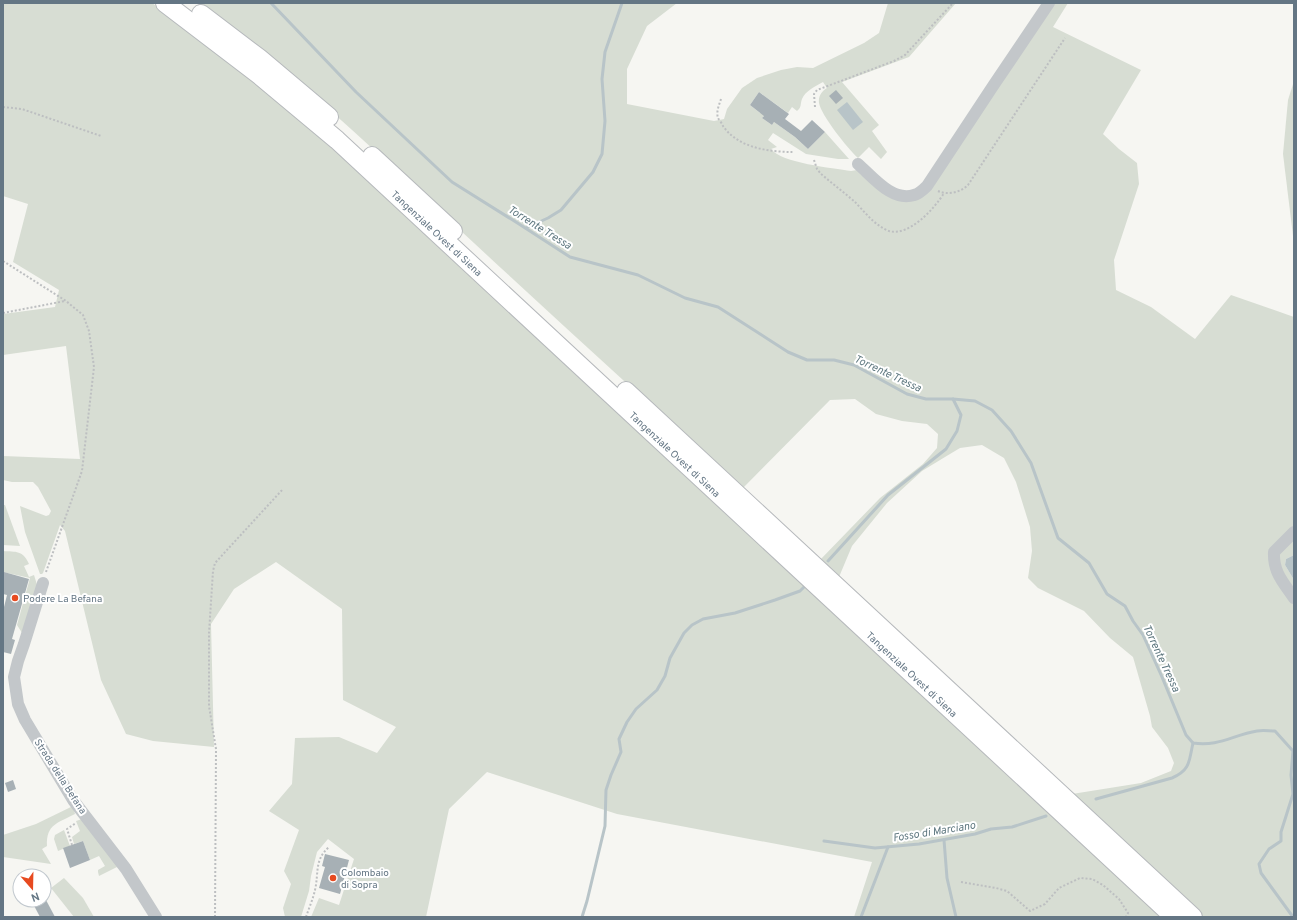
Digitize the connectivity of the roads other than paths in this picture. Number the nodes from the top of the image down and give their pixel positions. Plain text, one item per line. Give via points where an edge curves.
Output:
1 (165, 3) edge
2 (186, 3) edge
3 (1048, 3) edge
4 (858, 164) dead end
5 (1294, 532) edge
6 (43, 583) road end
7 (1294, 598) edge
8 (156, 917) edge
9 (1174, 917) edge
10 (1193, 917) edge

1 - 9 highway, Tangenziale Ovest di Siena via 258,74 337,140
2 - 10 highway, Tangenziale Ovest di Siena via 259,58 341,127
3 - 4 street via 928,186 914,196 896,194 880,184
5 - 7 street via 1274,552 1274,563
6 - 8 street, Strada della Befana via 14,677 18,704 73,800 126,869

